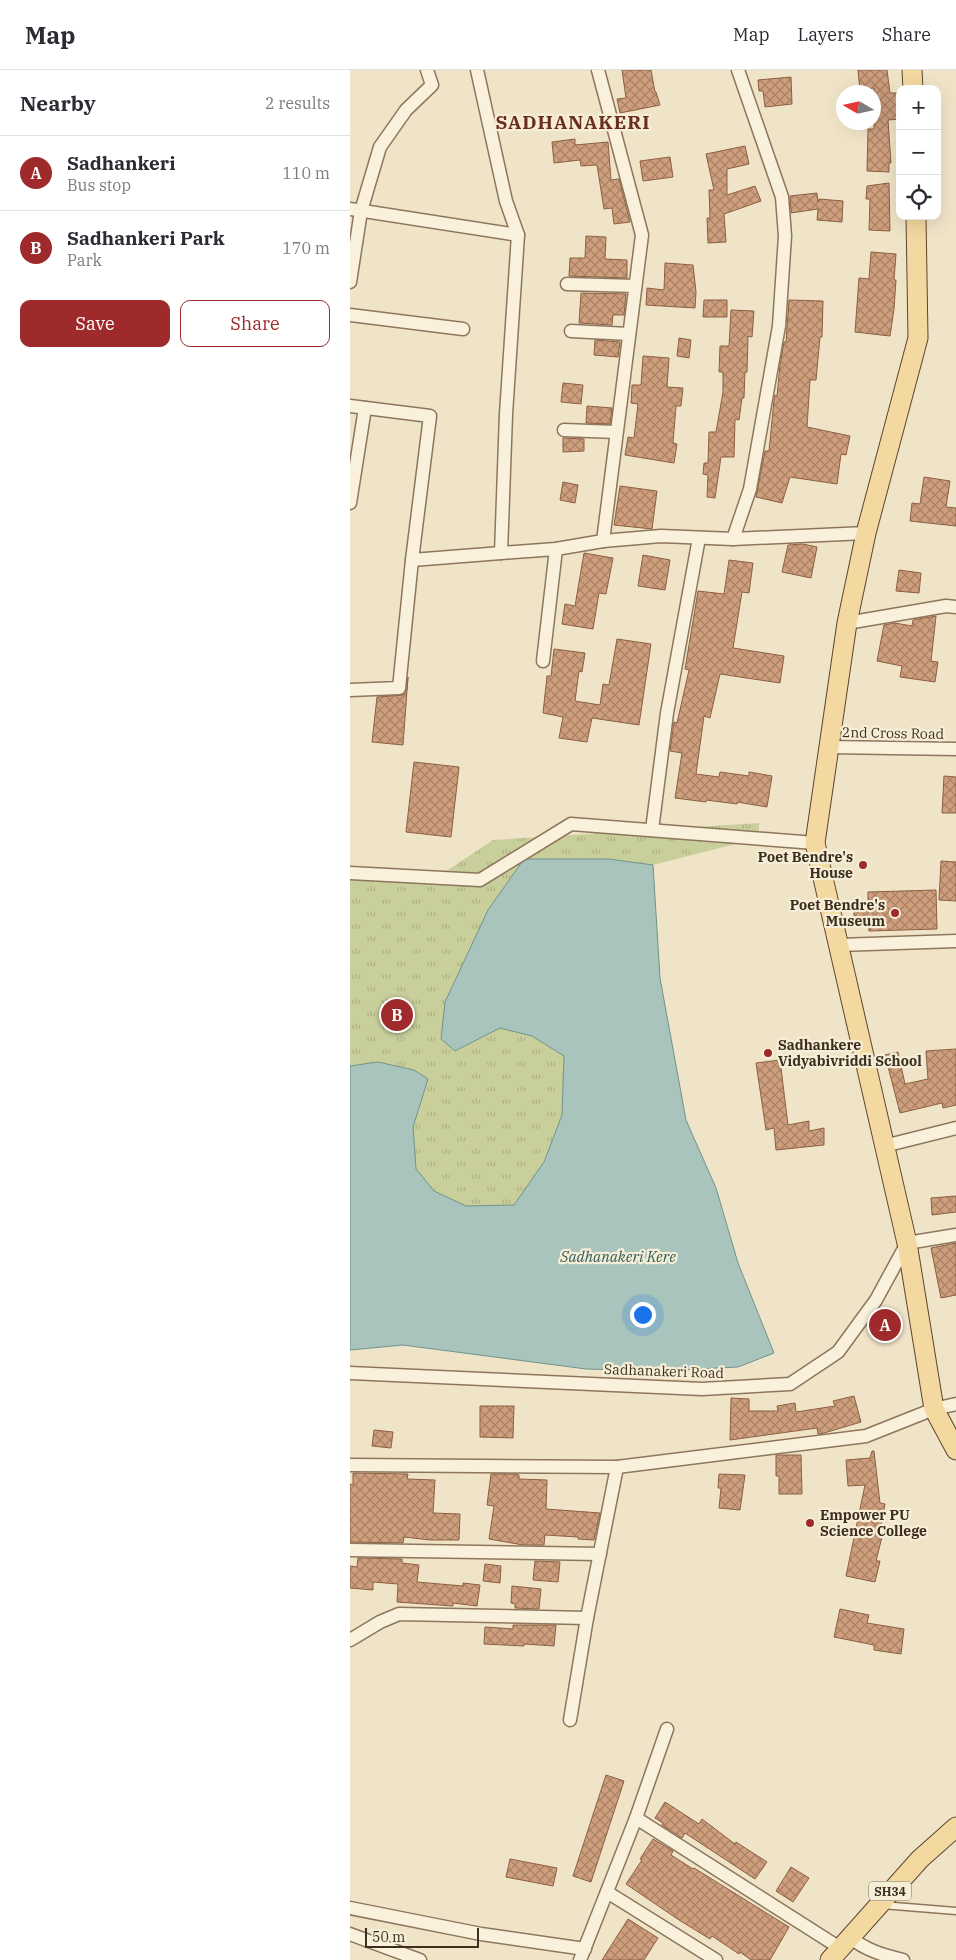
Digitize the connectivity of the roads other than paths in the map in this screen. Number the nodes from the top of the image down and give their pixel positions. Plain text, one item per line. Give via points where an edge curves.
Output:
1 (427, 70) edge
2 (476, 70) edge
3 (598, 70) edge
4 (738, 70) edge
5 (912, 70) edge
6 (913, 85) edge
7 (356, 210) edge
8 (916, 220) edge
9 (518, 235) junction
10 (350, 282) edge
11 (566, 284) dead end
12 (635, 286) junction
13 (350, 315) edge
14 (463, 329) dead end
15 (571, 331) dead end
16 (629, 334) junction
17 (350, 406) edge
18 (366, 408) junction
19 (564, 430) dead end
20 (616, 432) junction
21 (350, 503) edge
22 (866, 532) junction
23 (699, 538) junction
24 (733, 539) junction
25 (603, 541) junction
26 (556, 549) junction
27 (502, 553) junction
28 (412, 560) junction
29 (956, 607) edge
30 (847, 623) junction
31 (543, 661) dead end
32 (350, 690) edge
33 (829, 747) junction
34 (956, 749) edge
35 (652, 830) junction
36 (815, 843) junction
37 (350, 873) edge
38 (956, 941) edge
39 (838, 945) junction
40 (956, 1128) edge
41 (884, 1146) junction
42 (956, 1235) edge
43 (907, 1243) junction
44 (350, 1373) edge
45 (956, 1404) edge
46 (934, 1409) junction
47 (956, 1450) edge
48 (350, 1465) edge
49 (617, 1467) junction
50 (350, 1550) edge
51 (600, 1554) junction
52 (587, 1618) junction
53 (350, 1640) edge
54 (570, 1720) dead end
55 (666, 1729) dead end
56 (636, 1818) junction
57 (956, 1827) edge
58 (607, 1892) junction
59 (878, 1905) junction
60 (350, 1908) edge
61 (956, 1910) edge
62 (350, 1934) edge
63 (840, 1948) edge
64 (582, 1954) edge
65 (417, 1960) edge
66 (716, 1960) edge
67 (902, 1960) edge

1 - 7 street via 432,85 406,110 380,147
2 - 9 street via 506,201
3 - 12 street via 642,235
4 - 24 street via 782,197 785,236 779,326 750,489
5 - 6 main road
7 - 9 street
7 - 10 street
8 - 22 main road via 918,338
9 - 27 street via 506,414
11 - 12 street
12 - 16 street
13 - 14 street
15 - 16 street
16 - 20 street
17 - 18 street
18 - 21 street
18 - 28 street via 430,416
19 - 20 street
20 - 25 street
22 - 24 street
22 - 30 main road
23 - 24 street
23 - 25 street via 661,536
23 - 35 street via 667,713
25 - 26 street
26 - 27 street
26 - 31 street
27 - 28 street
28 - 32 street via 399,688
29 - 30 street
30 - 33 main road
33 - 34 street, 2nd Cross Road
33 - 36 main road
35 - 36 street
35 - 37 street via 571,824 480,880
36 - 39 main road
38 - 39 street
39 - 41 main road
40 - 41 street
41 - 43 main road
42 - 43 street
43 - 44 street, Sadhanakeri Road via 876,1300 838,1352 790,1384 702,1389
43 - 46 main road
45 - 46 street
46 - 47 main road
46 - 49 street via 866,1436
48 - 49 street
49 - 51 street
50 - 51 street
51 - 52 street
52 - 53 street via 399,1614
52 - 54 street
55 - 56 street
56 - 58 street
56 - 63 street
57 - 59 main road, SH34 via 920,1859
58 - 64 street
58 - 66 street
59 - 61 lane
59 - 63 main road, SH34
60 - 64 street
62 - 65 street
63 - 67 street via 858,1944

